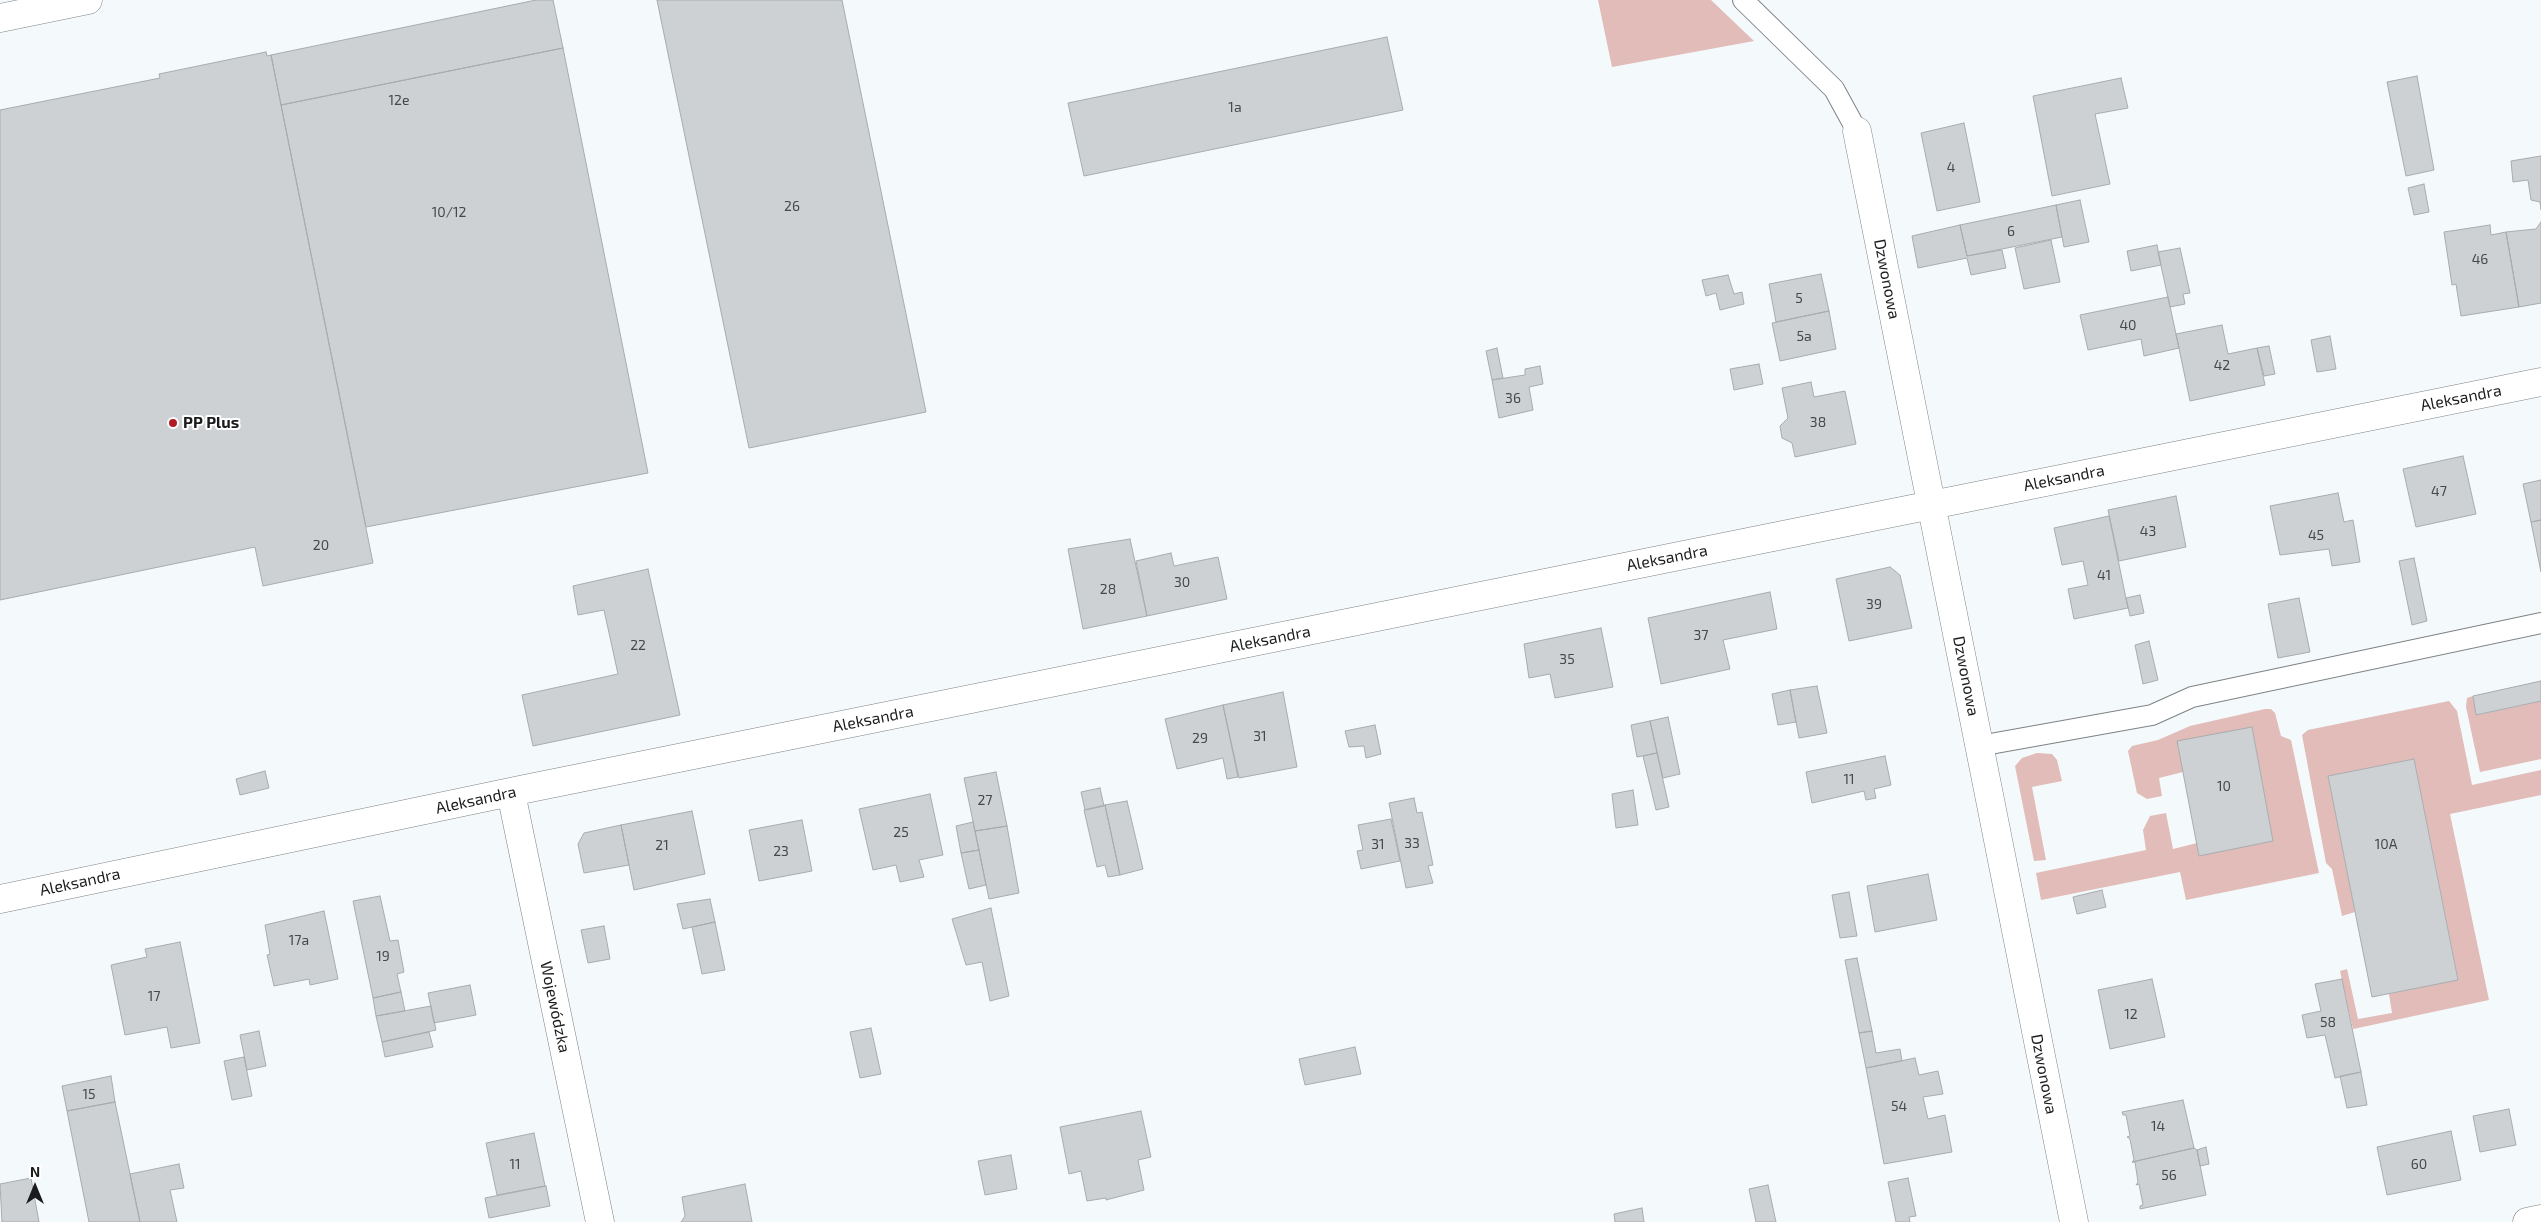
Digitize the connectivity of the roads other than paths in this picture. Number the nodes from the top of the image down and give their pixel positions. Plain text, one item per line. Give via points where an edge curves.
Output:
1 (88, 0) edge
2 (1743, 0) edge
3 (0, 18) edge
4 (1857, 131) joint
5 (2541, 382) edge
6 (1933, 504) junction
7 (2541, 623) edge
8 (1979, 746) junction
9 (511, 793) junction
10 (0, 899) edge
11 (2541, 1219) edge
12 (600, 1222) edge
13 (2074, 1222) edge
14 (2527, 1222) edge

1 - 3 street
2 - 4 lane via 1834,89
4 - 6 street, Dzwonowa
5 - 6 street, Aleksandra
6 - 8 street, Dzwonowa
6 - 9 street, Aleksandra
7 - 8 lane via 2192,697 2152,715
8 - 13 street, Dzwonowa
9 - 10 street, Aleksandra
9 - 12 street, Wojewódzka
11 - 14 street

